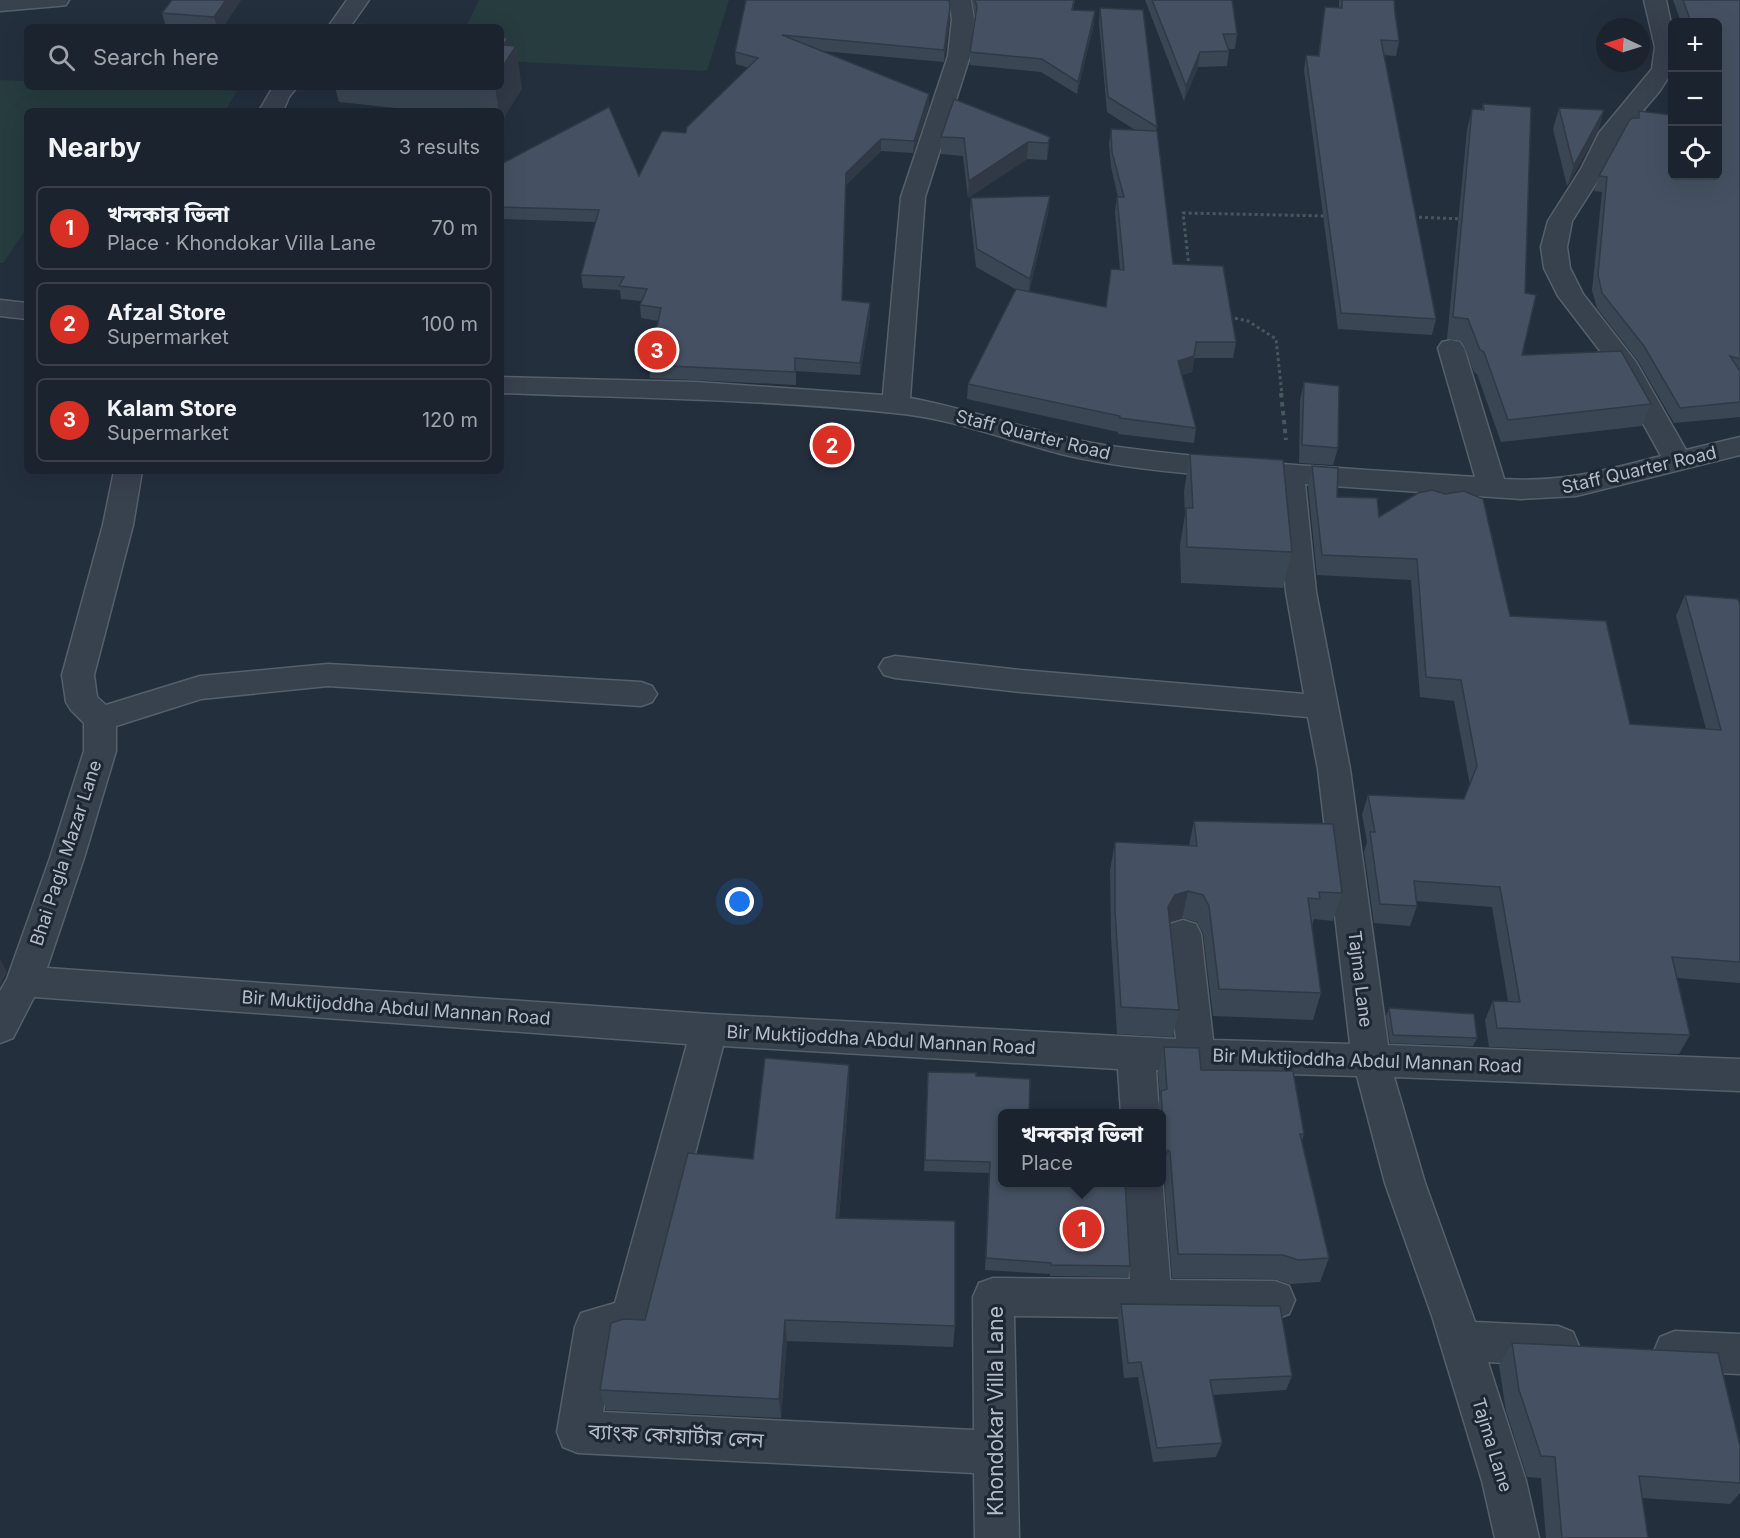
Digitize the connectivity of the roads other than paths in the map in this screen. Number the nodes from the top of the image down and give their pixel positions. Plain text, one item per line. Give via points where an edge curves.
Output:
1 (58, 0) edge
2 (358, 0) edge
3 (960, 0) edge
4 (1655, 0) edge
5 (0, 5) edge
6 (341, 24) edge
7 (284, 90) edge
8 (273, 108) edge
9 (0, 308) edge
10 (24, 312) edge
11 (1451, 348) dead end
12 (504, 386) edge
13 (896, 404) junction
14 (1740, 446) edge
15 (1678, 461) junction
16 (127, 474) edge
17 (1290, 474) junction
18 (1492, 488) junction
19 (895, 667) dead end
20 (641, 694) dead end
21 (1323, 707) junction
22 (100, 719) junction
23 (1183, 934) dead end
24 (24, 981) junction
25 (0, 1027) edge
26 (709, 1030) junction
27 (1136, 1054) junction
28 (1196, 1056) junction
29 (1371, 1060) junction
30 (1740, 1075) edge
31 (1140, 1109) edge
32 (1144, 1187) edge
33 (1151, 1298) junction
34 (1275, 1300) dead end
35 (1461, 1341) junction
36 (1740, 1354) edge
37 (996, 1453) junction
38 (997, 1538) edge
39 (1516, 1538) edge

1 - 5 street
2 - 6 street
3 - 13 street via 963,19 959,56 913,197
4 - 15 street via 1666,47 1663,69 1611,133 1560,220 1554,247 1557,268 1571,296 1623,362
7 - 8 street
9 - 10 street
11 - 18 street
12 - 13 street, Staff Quarter Road via 696,391
13 - 17 street, Staff Quarter Road via 1116,456
14 - 15 street, Staff Quarter Road
15 - 18 street, Staff Quarter Road via 1576,487
16 - 22 street via 118,525 78,675 82,702
17 - 18 street, Staff Quarter Road
17 - 21 street, Tajma Lane via 1301,591
19 - 21 street
20 - 22 street via 328,675 200,688
21 - 29 street, Tajma Lane
22 - 24 street, Bhai Pagla Mazar Lane via 99,751
23 - 28 street
24 - 25 street, Bhai Pagla Mazar Lane
24 - 26 street, Bir Muktijoddha Abdul Mannan Road
26 - 27 street, Bir Muktijoddha Abdul Mannan Road
26 - 37 street, ব্যাংক কোয়ার্টার লেন via 631,1318 596,1326 578,1432
27 - 28 street, Bir Muktijoddha Abdul Mannan Road
27 - 31 street
28 - 29 street, Bir Muktijoddha Abdul Mannan Road
29 - 30 street, Bir Muktijoddha Abdul Mannan Road
29 - 35 street, Tajma Lane via 1405,1183
32 - 33 street
33 - 34 street, Khondokar Villa Lane
33 - 37 street, Khondokar Villa Lane via 993,1297
35 - 36 street
35 - 39 street, Tajma Lane via 1504,1481
37 - 38 street, Khondokar Villa Lane

